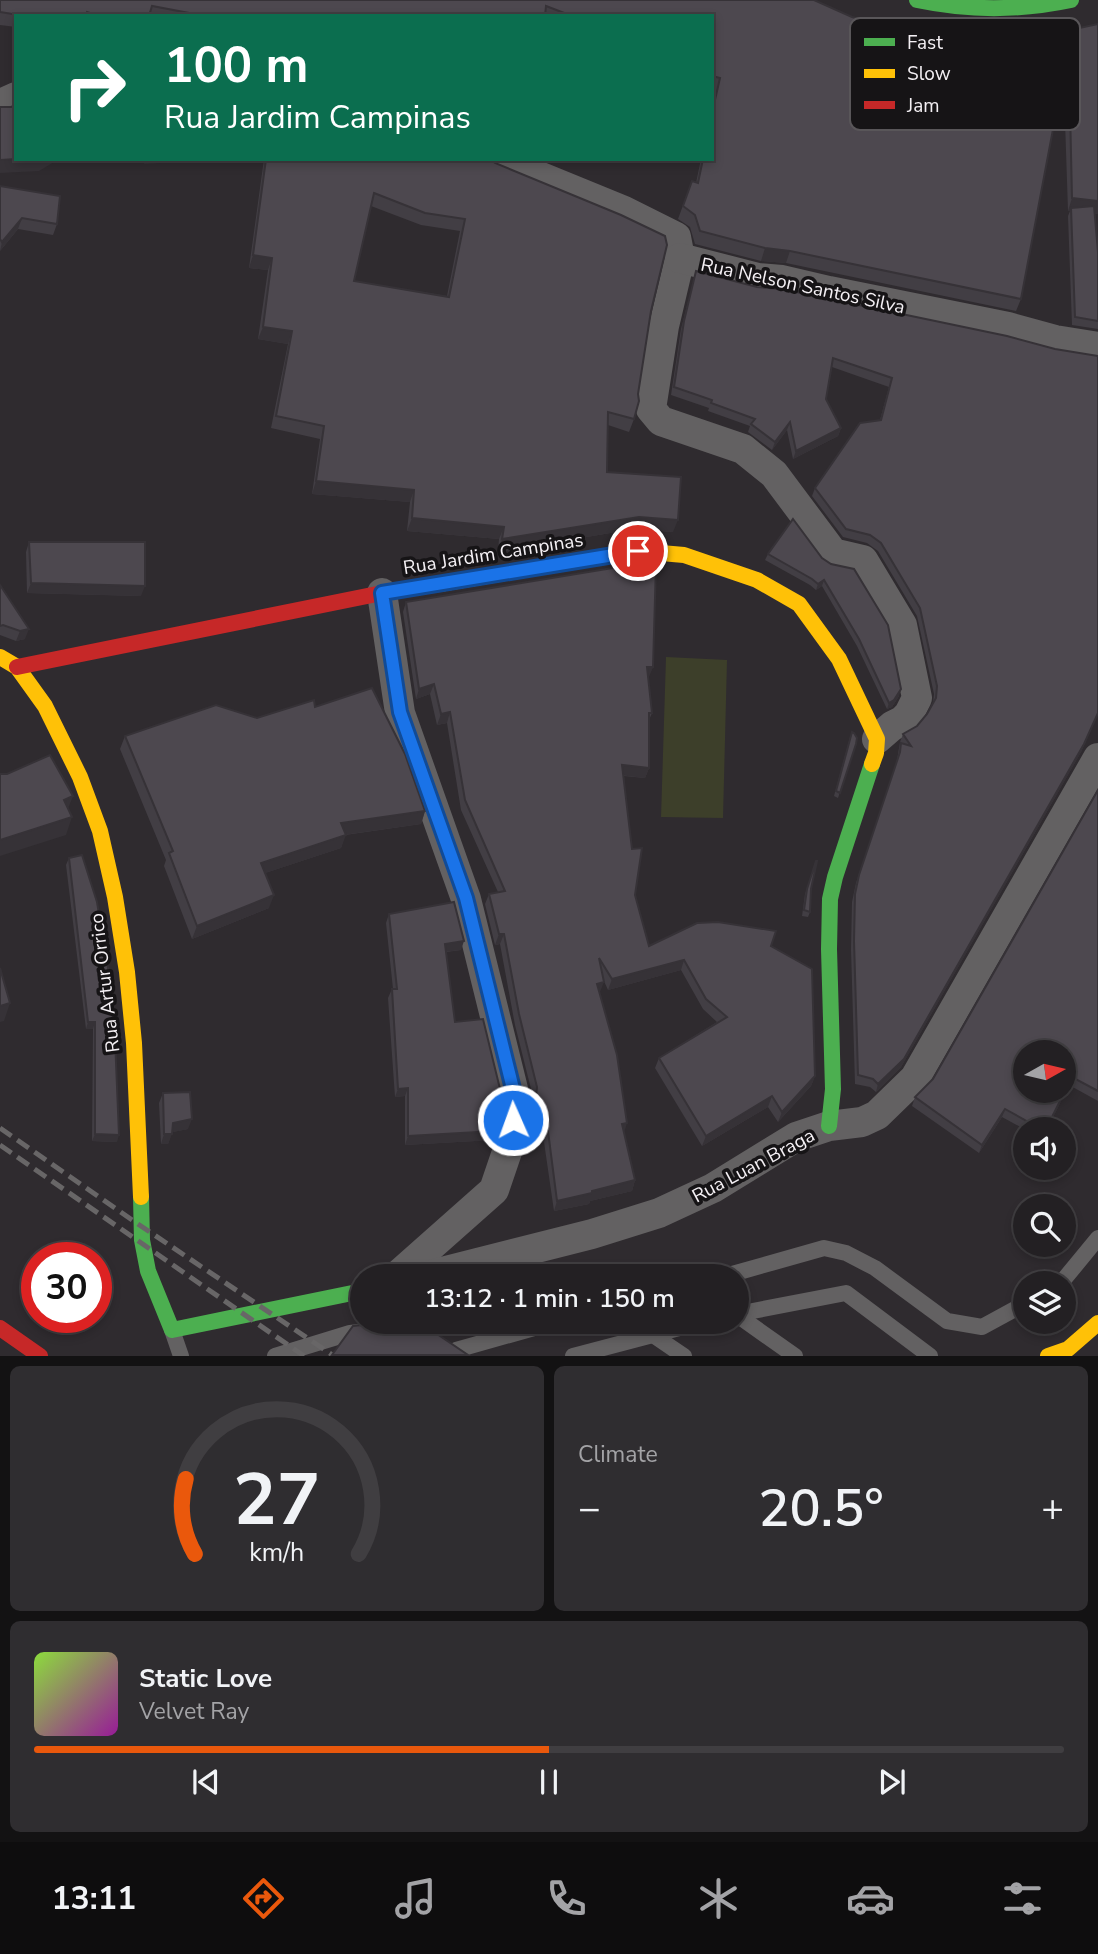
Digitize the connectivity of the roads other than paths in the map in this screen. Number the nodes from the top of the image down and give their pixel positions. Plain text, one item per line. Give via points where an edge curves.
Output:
1 (917, 0) edge
2 (1071, 0) edge
3 (502, 161) edge
4 (680, 258) junction
5 (1098, 347) edge
6 (382, 593) junction
7 (0, 657) edge
8 (17, 667) junction
9 (877, 739) junction
10 (1098, 758) edge
11 (829, 1126) junction
12 (1098, 1238) edge
13 (411, 1264) edge
14 (473, 1264) edge
15 (749, 1269) edge
16 (1071, 1271) edge
17 (350, 1293) edge
18 (1013, 1310) edge
19 (749, 1312) edge
20 (749, 1323) edge
21 (1098, 1323) edge
22 (0, 1328) edge
23 (172, 1330) junction
24 (350, 1333) edge
25 (512, 1334) edge
26 (657, 1334) edge
27 (653, 1335) junction
28 (455, 1350) edge
29 (40, 1356) edge
30 (181, 1356) edge
31 (275, 1356) edge
32 (573, 1356) edge
33 (684, 1356) edge
34 (794, 1356) edge
35 (930, 1356) edge
36 (1048, 1356) edge

1 - 2 street via 1001,11
3 - 4 street, Rua Nelson Santos Silva via 676,237
4 - 5 street, Rua Nelson Santos Silva
4 - 9 street via 651,409 661,421 743,449 774,474 834,553 863,560 902,625 917,698 909,714
6 - 8 street, Rua Jardim Campinas
6 - 9 street, Rua Jardim Campinas via 638,551 684,555 757,580 799,604 839,659
6 - 13 street via 400,712 466,898 516,1101 511,1140 494,1190
7 - 8 street, Rua Artur Orrico
8 - 23 street, Rua Artur Orrico via 45,706 100,831 127,972 142,1240 148,1271
9 - 11 street via 830,899 833,1089
10 - 11 street, Rua Luan Braga via 915,1078 877,1115
11 - 14 street, Rua Luan Braga via 796,1137 713,1188 659,1213
12 - 16 lane
15 - 18 lane via 824,1248 875,1268 947,1321 982,1327
17 - 23 street
19 - 35 lane via 846,1293
20 - 34 lane
21 - 36 street via 1068,1349
22 - 29 street
23 - 30 lane
24 - 31 lane
25 - 28 lane
26 - 27 lane
27 - 32 lane
27 - 33 lane

